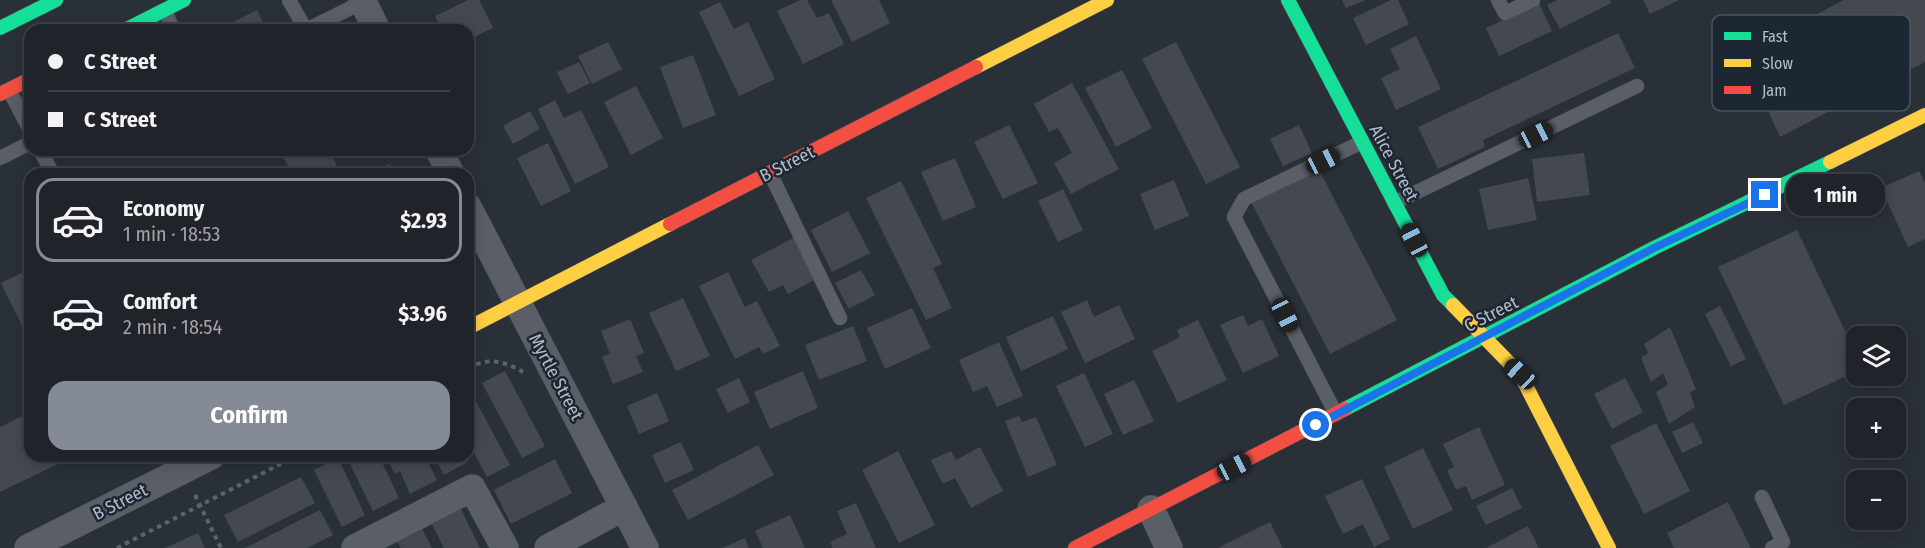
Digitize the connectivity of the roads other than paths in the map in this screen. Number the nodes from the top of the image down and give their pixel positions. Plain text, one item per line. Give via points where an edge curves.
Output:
1 (56, 0) edge
2 (184, 0) edge
3 (289, 0) edge
4 (1107, 0) edge
5 (1288, 0) edge
6 (1498, 0) edge
7 (1533, 0) edge
8 (362, 1) edge
9 (165, 10) junction
10 (137, 24) edge
11 (171, 24) edge
12 (303, 24) edge
13 (318, 24) edge
14 (374, 24) edge
15 (0, 28) edge
16 (24, 82) edge
17 (1637, 86) dead end
18 (5, 92) edge
19 (1925, 115) edge
20 (24, 121) edge
21 (1362, 142) junction
22 (24, 146) edge
23 (0, 158) edge
24 (770, 173) junction
25 (1394, 203) junction
26 (474, 219) edge
27 (518, 303) junction
28 (840, 318) dead end
29 (474, 324) edge
30 (1483, 339) junction
31 (1336, 414) junction
32 (194, 462) edge
33 (1762, 497) dead end
34 (624, 507) junction
35 (1151, 509) junction
36 (28, 548) edge
37 (356, 548) edge
38 (505, 548) edge
39 (548, 548) edge
40 (645, 548) edge
41 (1075, 548) edge
42 (1169, 548) edge
43 (1609, 548) edge
44 (1773, 548) edge

1 - 15 street
2 - 9 street
3 - 12 lane
4 - 24 street, B Street
5 - 21 street, Alice Street
6 - 7 lane via 1504,14
8 - 13 lane
8 - 14 street
9 - 10 street
9 - 11 lane
16 - 18 street
17 - 25 lane
18 - 20 lane
19 - 30 street, C Street via 1654,248
21 - 25 street, Alice Street
21 - 31 lane via 1244,199 1234,217
22 - 23 lane
24 - 27 street, B Street
24 - 28 lane
25 - 30 street, Alice Street via 1443,296
26 - 27 street, Myrtle Street
27 - 29 street, B Street
27 - 34 street, Myrtle Street
30 - 31 street, C Street
30 - 43 street, Alice Street via 1520,374
31 - 35 street, C Street
32 - 36 street, B Street
33 - 44 lane via 1784,542
34 - 39 street
34 - 40 street, Myrtle Street
35 - 41 street, C Street
35 - 42 street
37 - 38 street via 472,488

